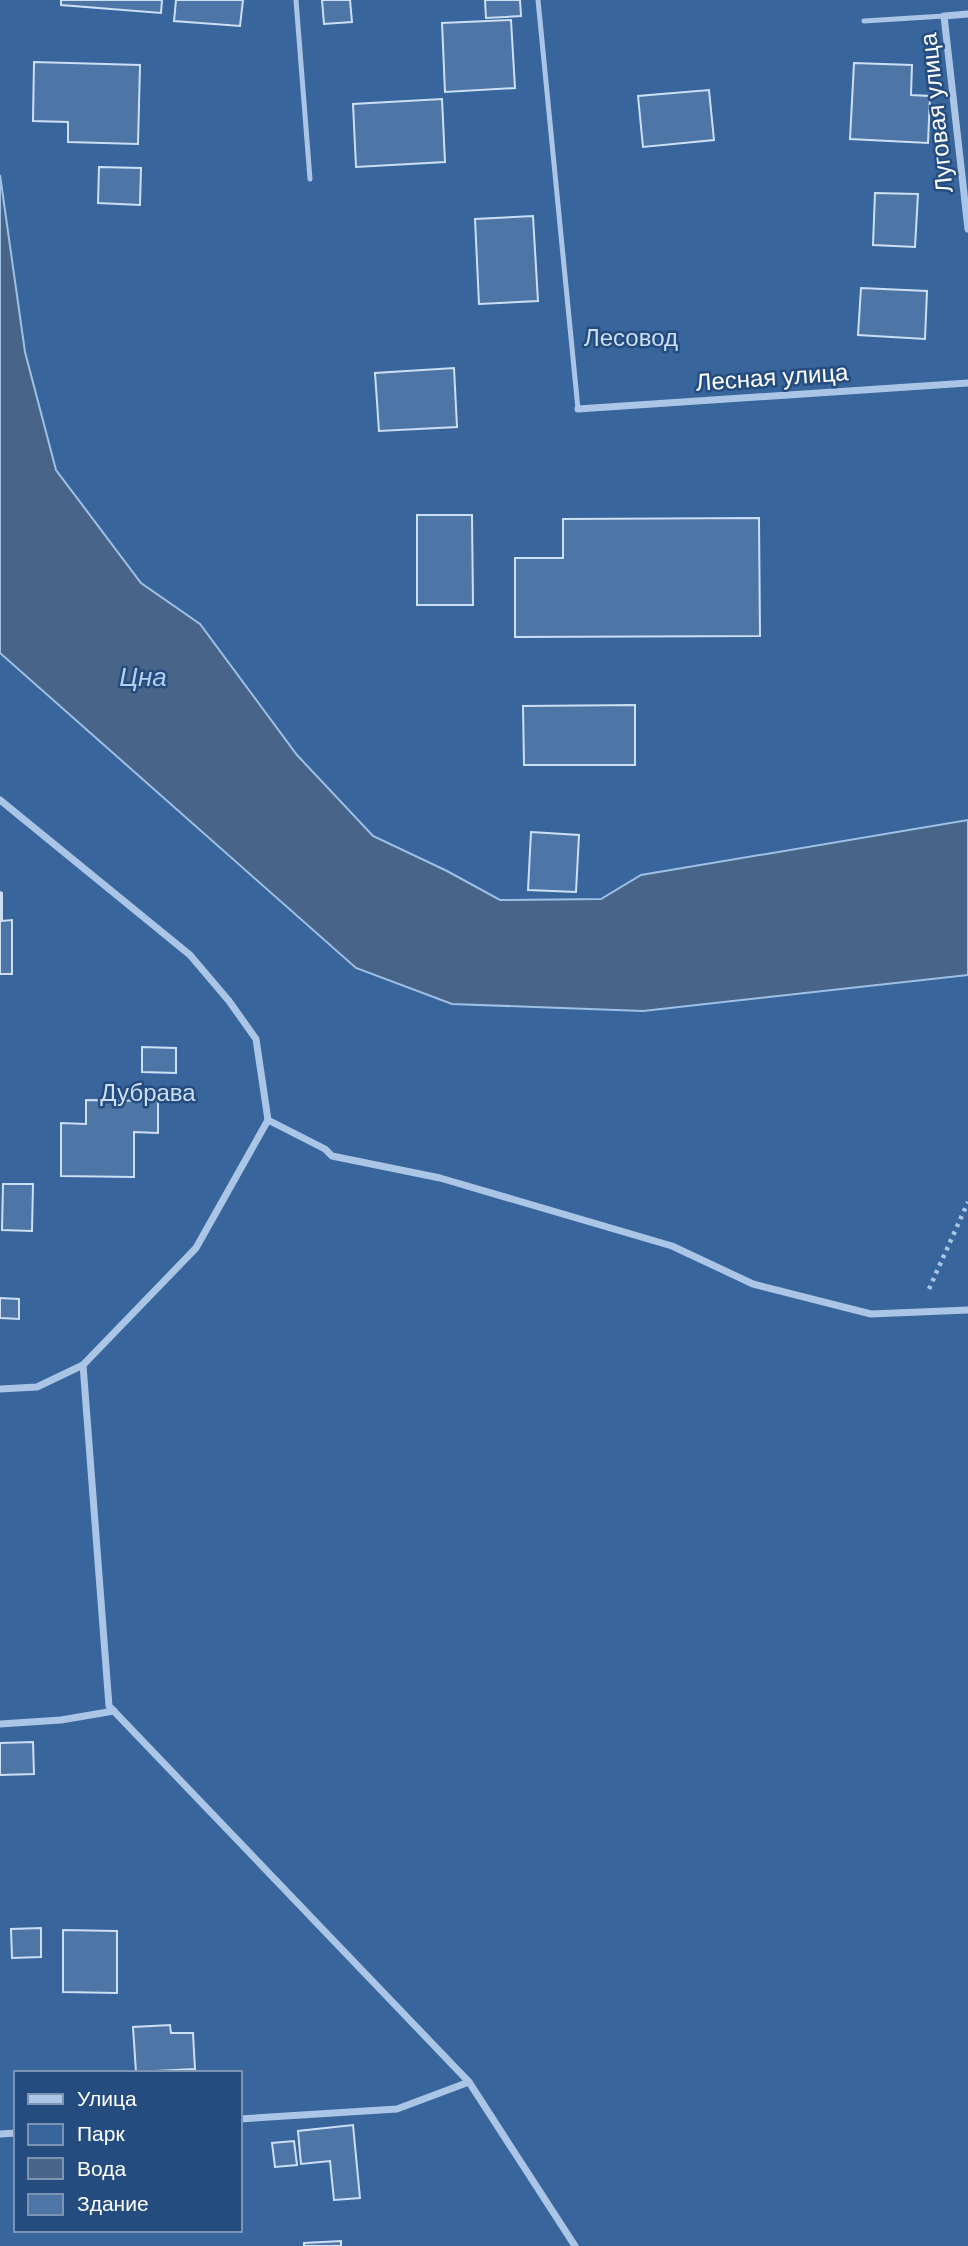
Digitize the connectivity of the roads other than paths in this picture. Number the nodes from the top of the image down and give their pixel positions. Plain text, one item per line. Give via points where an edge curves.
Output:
1 (296, 0) edge
2 (538, 0) edge
3 (968, 14) edge
4 (944, 16) junction
5 (864, 21) dead end
6 (310, 179) dead end
7 (968, 229) edge
8 (968, 383) edge
9 (578, 409) joint
10 (0, 800) edge
11 (268, 1120) junction
12 (968, 1310) edge
13 (83, 1365) junction
14 (0, 1389) edge
15 (114, 1711) junction
16 (0, 1724) edge
17 (469, 2082) junction
18 (242, 2119) edge
19 (575, 2246) edge

1 - 6 lane
2 - 9 lane
3 - 4 street, Луговая улица
4 - 5 lane
4 - 7 street, Луговая улица
8 - 9 street, Лесная улица
10 - 11 street via 190,955 229,1001 256,1039
11 - 12 street via 332,1156 427,1174 672,1246 753,1284 871,1314
11 - 13 street via 196,1248
13 - 14 street via 37,1387
13 - 15 street via 109,1706
15 - 16 street
15 - 17 street
17 - 18 street via 397,2109
17 - 19 street

